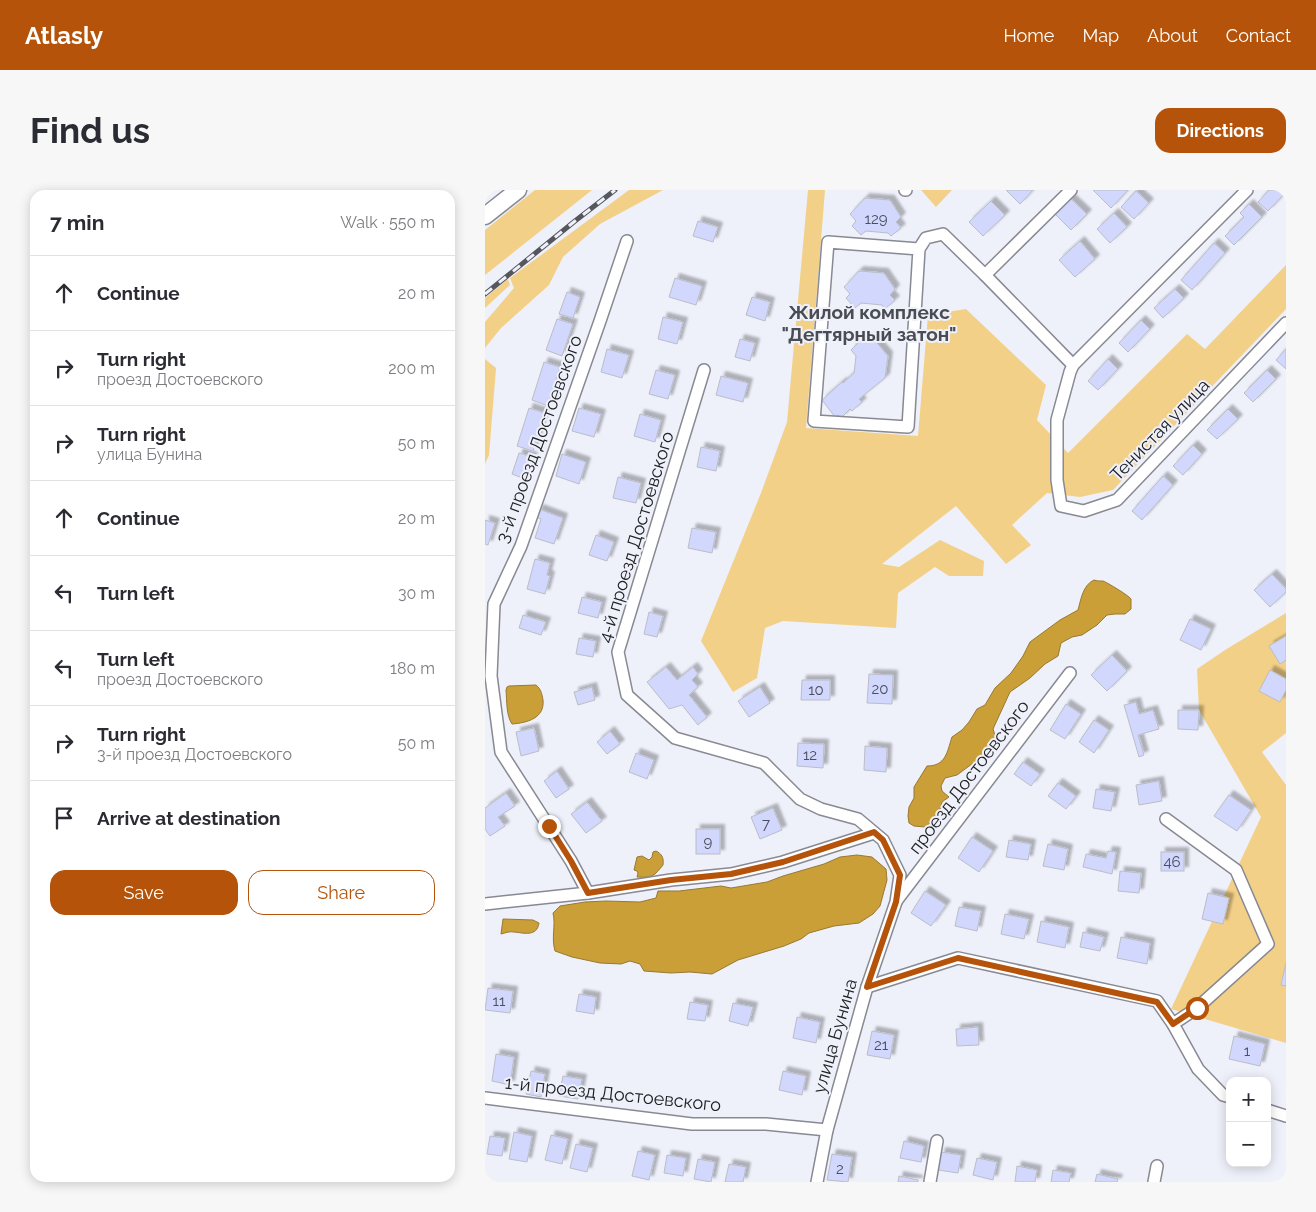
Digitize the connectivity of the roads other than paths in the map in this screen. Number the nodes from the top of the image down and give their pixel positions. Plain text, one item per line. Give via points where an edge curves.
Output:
1 (518, 190) edge
2 (1071, 190) edge
3 (1247, 190) edge
4 (485, 216) edge
5 (627, 241) dead end
6 (919, 249) junction
7 (985, 275) junction
8 (1286, 324) edge
9 (1073, 365) junction
10 (704, 370) dead end
11 (1070, 673) dead end
12 (1166, 819) dead end
13 (874, 832) junction
14 (588, 893) junction
15 (896, 902) junction
16 (485, 904) edge
17 (867, 987) junction
18 (1173, 1024) junction
19 (1226, 1096) edge
20 (485, 1098) edge
21 (1271, 1111) edge
22 (1286, 1116) edge
23 (827, 1130) junction
24 (937, 1141) dead end
25 (1157, 1166) dead end
26 (817, 1182) edge
27 (930, 1182) edge
28 (1154, 1182) edge

1 - 4 main road
2 - 7 street
3 - 9 street
5 - 14 street, 3-й проезд Достоевского via 521,546 494,604 491,676 501,752
6 - 6 street via 828,242 814,421 908,427
6 - 7 street via 927,238 943,234
7 - 9 street
8 - 9 street, Тенистая улица via 1117,500 1084,511 1061,506 1057,480 1057,420
10 - 13 street, 4-й проезд Достоевского via 618,652 627,695 675,738 764,763 801,799 821,809 858,819
11 - 15 street, проезд Достоевского
12 - 18 street via 1236,870 1268,944 1197,1008
13 - 14 street via 783,862 731,874
13 - 15 street, 4-й проезд Достоевского via 883,840 900,875
14 - 16 street
15 - 17 street, улица Бунина
17 - 18 street via 958,958 1157,1002
17 - 23 street, улица Бунина
18 - 19 street via 1197,1069
20 - 23 street, 1-й проезд Достоевского via 692,1124 766,1124
21 - 22 street
23 - 26 street, улица Бунина
24 - 27 street
25 - 28 street

